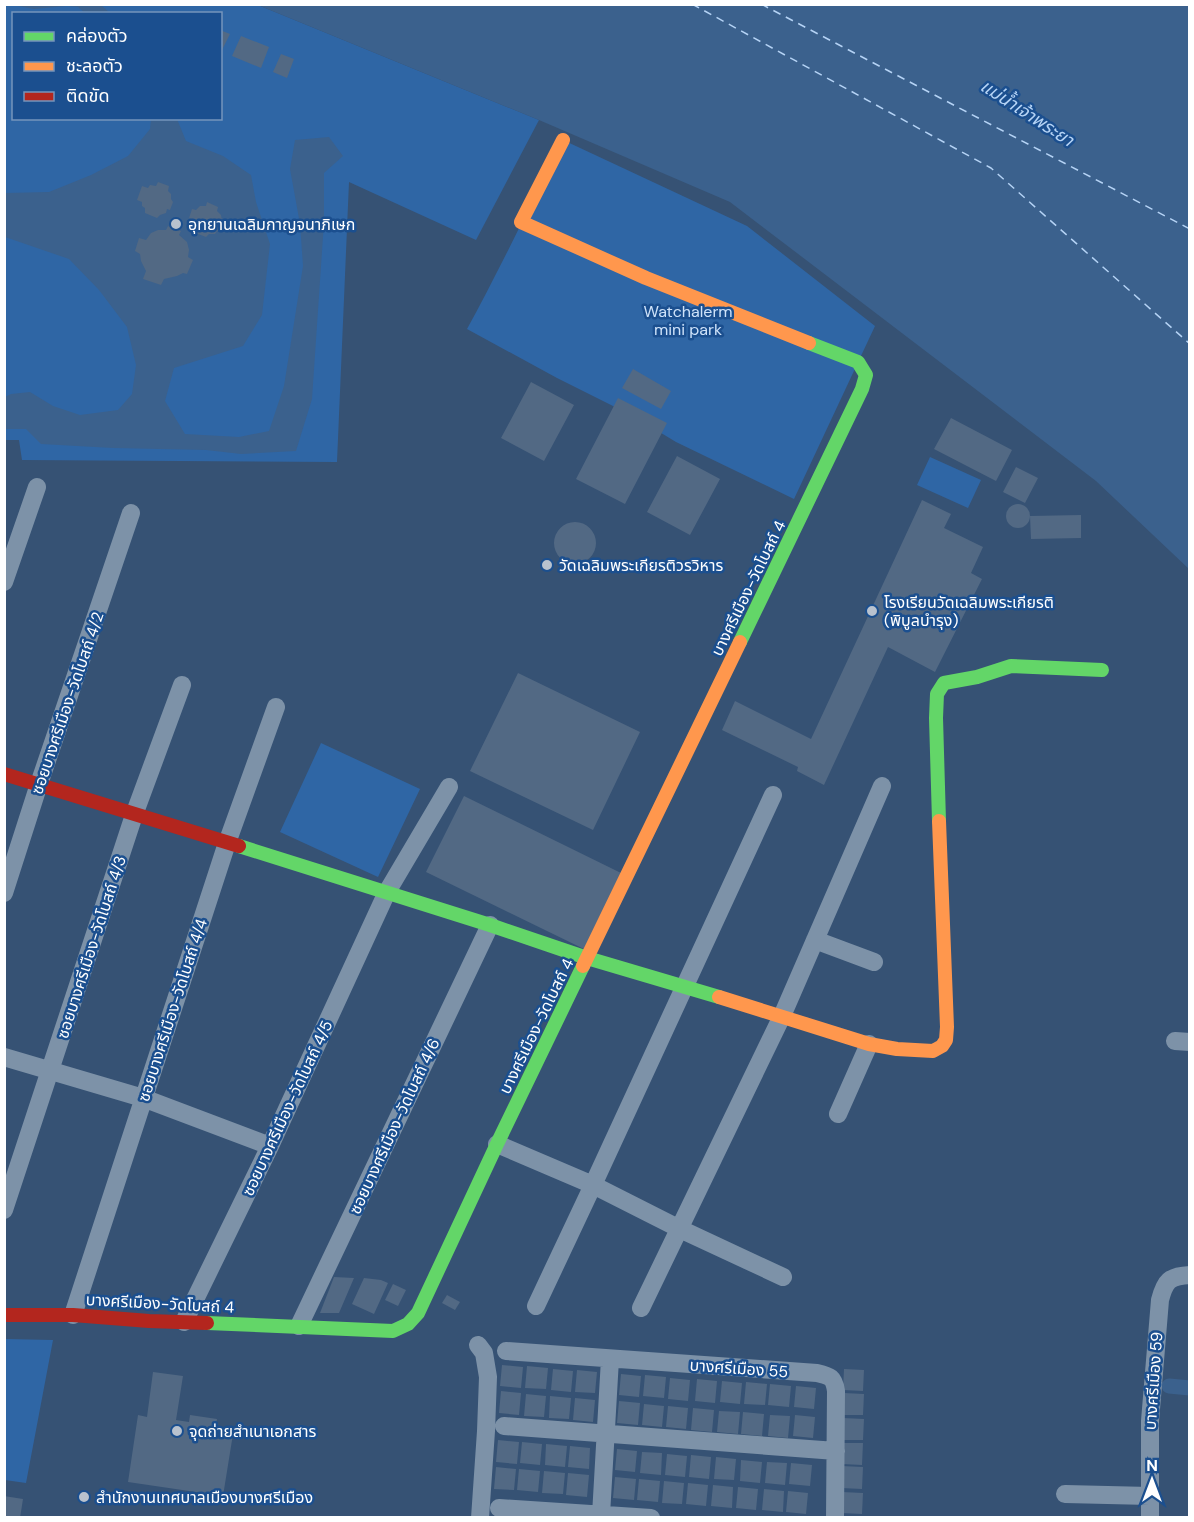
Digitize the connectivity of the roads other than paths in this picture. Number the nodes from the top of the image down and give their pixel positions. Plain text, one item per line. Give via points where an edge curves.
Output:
1 (563, 140) dead end
2 (37, 487) dead end
3 (131, 513) dead end
4 (4, 582) edge
5 (1102, 670) dead end
6 (182, 685) dead end
7 (276, 707) dead end
8 (4, 774) edge
9 (39, 784) junction
10 (882, 786) dead end
11 (449, 787) dead end
12 (773, 795) dead end
13 (134, 815) junction
14 (227, 843) junction
15 (387, 892) junction
16 (4, 893) edge
17 (490, 925) junction
18 (815, 940) junction
19 (587, 958) junction
20 (874, 962) dead end
21 (684, 987) junction
22 (782, 1016) junction
23 (869, 1044) junction
24 (4, 1057) edge
25 (50, 1071) junction
26 (143, 1098) junction
27 (838, 1114) dead end
28 (497, 1144) junction
29 (270, 1146) junction
30 (593, 1185) junction
31 (4, 1210) edge
32 (680, 1229) junction
33 (1190, 1275) edge
34 (783, 1277) dead end
35 (536, 1306) dead end
36 (641, 1308) dead end
37 (4, 1315) edge
38 (73, 1315) junction
39 (184, 1322) junction
40 (299, 1326) junction
41 (478, 1345) dead end
42 (506, 1351) dead end
43 (610, 1359) junction
44 (504, 1426) dead end
45 (605, 1433) junction
46 (836, 1451) junction
47 (1065, 1494) dead end
48 (1150, 1496) junction
49 (499, 1508) dead end
50 (601, 1515) junction
51 (480, 1518) edge
52 (651, 1518) edge
53 (835, 1518) edge
54 (1150, 1518) edge

1 - 19 street, บางศรีเมือง-วัดโบสถ์ 4 via 521,222 694,298 858,362 866,375
2 - 4 street
3 - 9 street, ซอยบางศรีเมือง-วัดโบสถ์ 4/2
5 - 23 street via 1011,666 974,679 944,683 937,694 946,1040 933,1051
6 - 13 street, ซอยบางศรีเมือง-วัดโบสถ์ 4/3
7 - 14 street, ซอยบางศรีเมือง-วัดโบสถ์ 4/4
8 - 9 street
9 - 13 street
9 - 16 street, ซอยบางศรีเมือง-วัดโบสถ์ 4/2
10 - 18 street
11 - 15 street, ซอยบางศรีเมือง-วัดโบสถ์ 4/5
12 - 21 street
13 - 14 street
13 - 25 street, ซอยบางศรีเมือง-วัดโบสถ์ 4/3
14 - 15 street
14 - 26 street, ซอยบางศรีเมือง-วัดโบสถ์ 4/4
15 - 17 street
15 - 29 street, ซอยบางศรีเมือง-วัดโบสถ์ 4/5
17 - 19 street
17 - 40 street, ซอยบางศรีเมือง-วัดโบสถ์ 4/6
18 - 20 street
18 - 22 street
19 - 21 street
19 - 28 street, บางศรีเมือง-วัดโบสถ์ 4
21 - 22 street
21 - 30 street
22 - 23 street
22 - 32 street
23 - 27 street
24 - 25 street
25 - 26 street
25 - 31 street, ซอยบางศรีเมือง-วัดโบสถ์ 4/3
26 - 29 street
26 - 38 street, ซอยบางศรีเมือง-วัดโบสถ์ 4/4
28 - 30 street
28 - 40 street, บางศรีเมือง-วัดโบสถ์ 4 via 418,1313 408,1324 393,1331
29 - 39 street, ซอยบางศรีเมือง-วัดโบสถ์ 4/5
30 - 32 street
30 - 35 street
32 - 34 street
32 - 36 street
33 - 48 street, บางศรีเมือง 59 via 1179,1275 1167,1282 1160,1300 1150,1421
37 - 38 street, บางศรีเมือง-วัดโบสถ์ 4
38 - 39 street, บางศรีเมือง-วัดโบสถ์ 4
39 - 40 street, บางศรีเมือง-วัดโบสถ์ 4
41 - 51 street via 484,1353 488,1377
42 - 43 street, บางศรีเมือง 55
43 - 45 street
43 - 46 street, บางศรีเมือง 55 via 827,1375 834,1381 836,1391
44 - 45 street
45 - 46 street
45 - 50 street
46 - 53 street, บางศรีเมือง 55
47 - 48 street
48 - 54 street, บางศรีเมือง 59
49 - 50 street
50 - 52 street

